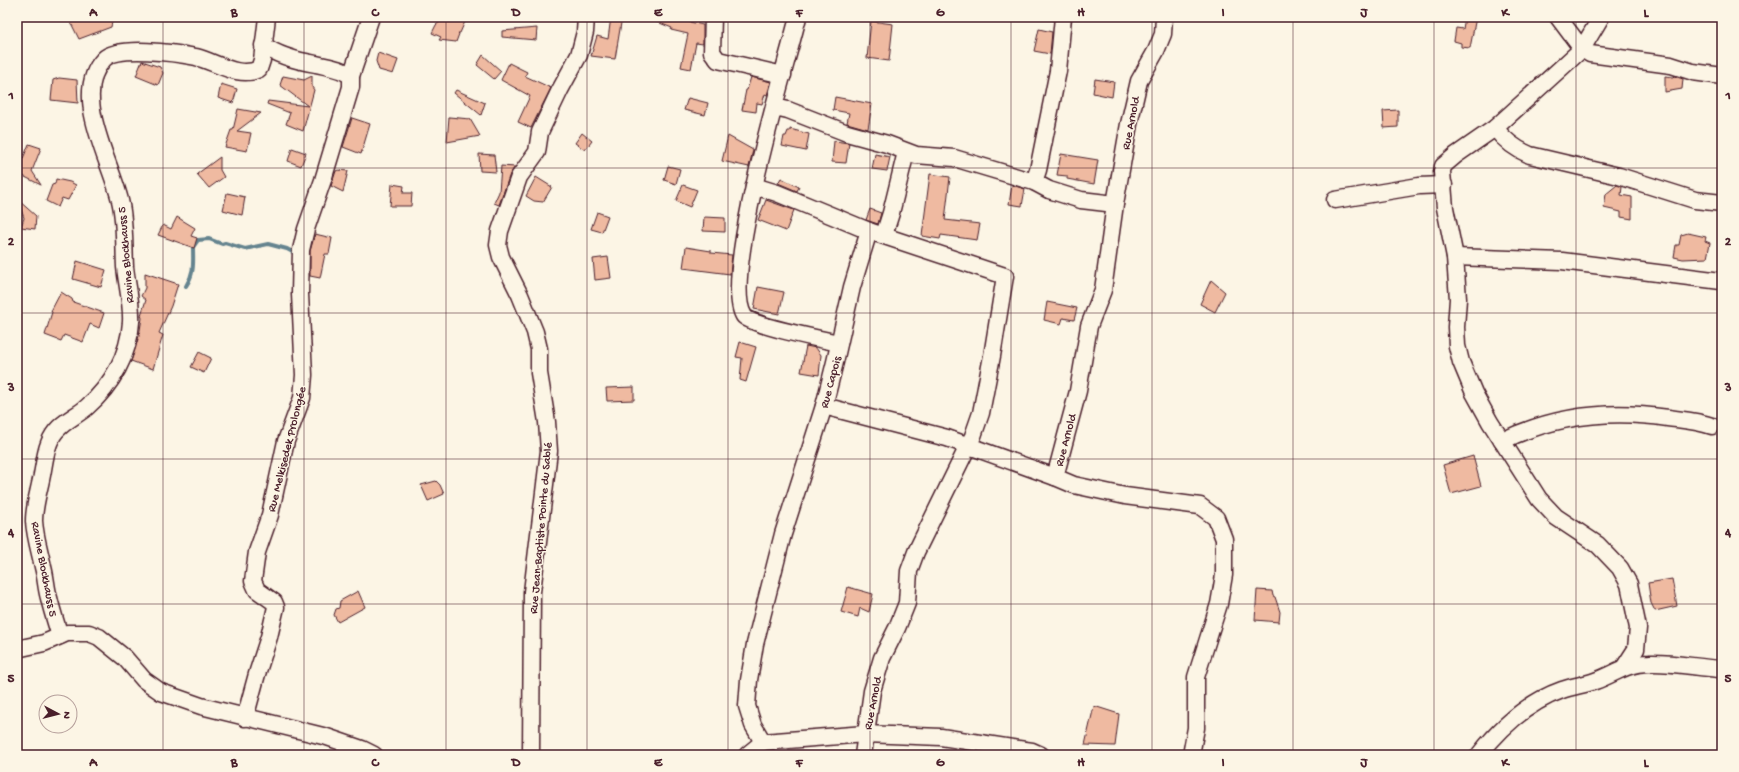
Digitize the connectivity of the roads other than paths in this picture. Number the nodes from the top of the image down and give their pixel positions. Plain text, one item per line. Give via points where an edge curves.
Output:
1 (267, 17) edge
2 (371, 17) edge
3 (586, 17) edge
4 (713, 17) edge
5 (798, 17) edge
6 (1063, 17) edge
7 (1164, 17) edge
8 (1558, 17) edge
9 (1601, 17) edge
10 (263, 45) junction
11 (1582, 49) junction
12 (783, 75) junction
13 (351, 76) junction
14 (1722, 76) edge
15 (775, 107) junction
16 (1495, 128) junction
17 (906, 152) junction
18 (1034, 182) junction
19 (1444, 184) junction
20 (754, 186) junction
21 (1335, 200) dead end
22 (1722, 203) edge
23 (1115, 204) junction
24 (876, 233) junction
25 (1454, 257) junction
26 (1721, 281) dead end
27 (840, 343) junction
28 (824, 406) junction
29 (1712, 426) dead end
30 (1502, 441) junction
31 (968, 446) junction
32 (1055, 476) junction
33 (60, 636) junction
34 (17, 649) edge
35 (1625, 666) junction
36 (1722, 669) edge
37 (245, 718) junction
38 (865, 734) junction
39 (763, 742) junction
40 (374, 755) edge
41 (531, 755) edge
42 (747, 755) edge
43 (863, 755) edge
44 (1041, 755) edge
45 (1191, 755) edge
46 (1479, 755) edge

1 - 10 street, Ravine Blockhauss 5
2 - 13 street
3 - 41 street, Rue Jean-Baptiste Pointe du Sablé via 579,55 540,132 537,152 520,177 500,231 498,245 535,332 548,422 548,451 532,592
4 - 12 street via 712,52 718,60
5 - 12 street, Rue Capois
6 - 18 street via 1058,72
7 - 23 street, Rue Arnold via 1163,34 1139,81
8 - 11 street
9 - 11 street
10 - 13 street via 277,53 344,71
10 - 33 street, Ravine Blockhauss 5 via 259,69 251,73 242,73 196,58 120,51 103,60 90,90 92,118 121,205 131,322 128,343 113,379 88,407 58,428 45,455 34,521 48,596
11 - 14 street via 1590,54 1671,65 1693,72
11 - 16 street
12 - 15 street, Rue Capois
13 - 37 street, Rue Melkisedek Prolongée via 351,87 301,250 300,294 304,378 302,398 286,441 270,515 257,552 253,581 257,590 274,602 276,607
15 - 17 street
15 - 20 street, Rue Capois
16 - 19 street via 1443,166
16 - 22 street via 1505,141 1530,155 1619,176 1695,200
17 - 18 street via 954,158
17 - 24 street via 891,213
18 - 23 street via 1049,190 1081,200
19 - 21 street
19 - 25 street via 1445,208
20 - 24 street
20 - 27 street, Rue Capois via 744,237 739,285 739,306 745,317 756,323
23 - 32 street, Rue Arnold via 1103,290 1089,326 1078,391
24 - 27 street via 852,287
24 - 31 street via 1005,276 981,413
25 - 26 street via 1562,261
25 - 30 street via 1458,299 1457,346 1461,362 1474,393
27 - 28 street, Rue Capois
28 - 31 street via 947,438
28 - 39 street, Rue Capois via 783,534 748,680 748,706 753,725
29 - 30 street via 1702,422 1647,415 1584,415 1524,430
30 - 35 street via 1539,499 1556,517 1598,545 1620,568 1629,584 1638,628 1636,649
31 - 32 street, Rue Arnold
31 - 38 street, Rue Arnold via 909,571 907,603 882,658 872,691
32 - 45 street via 1074,485 1125,496 1200,506 1216,518 1224,539 1224,575 1219,604 1196,677 1196,728
33 - 34 street via 44,643
33 - 37 street via 78,632 89,633 125,658 144,680 161,692
35 - 36 street via 1648,662
35 - 46 street via 1595,681 1562,690 1541,700 1509,721
37 - 40 street via 327,737 362,748
38 - 39 street
38 - 43 street, Rue Arnold
38 - 44 street via 941,737 1032,751
39 - 42 street

